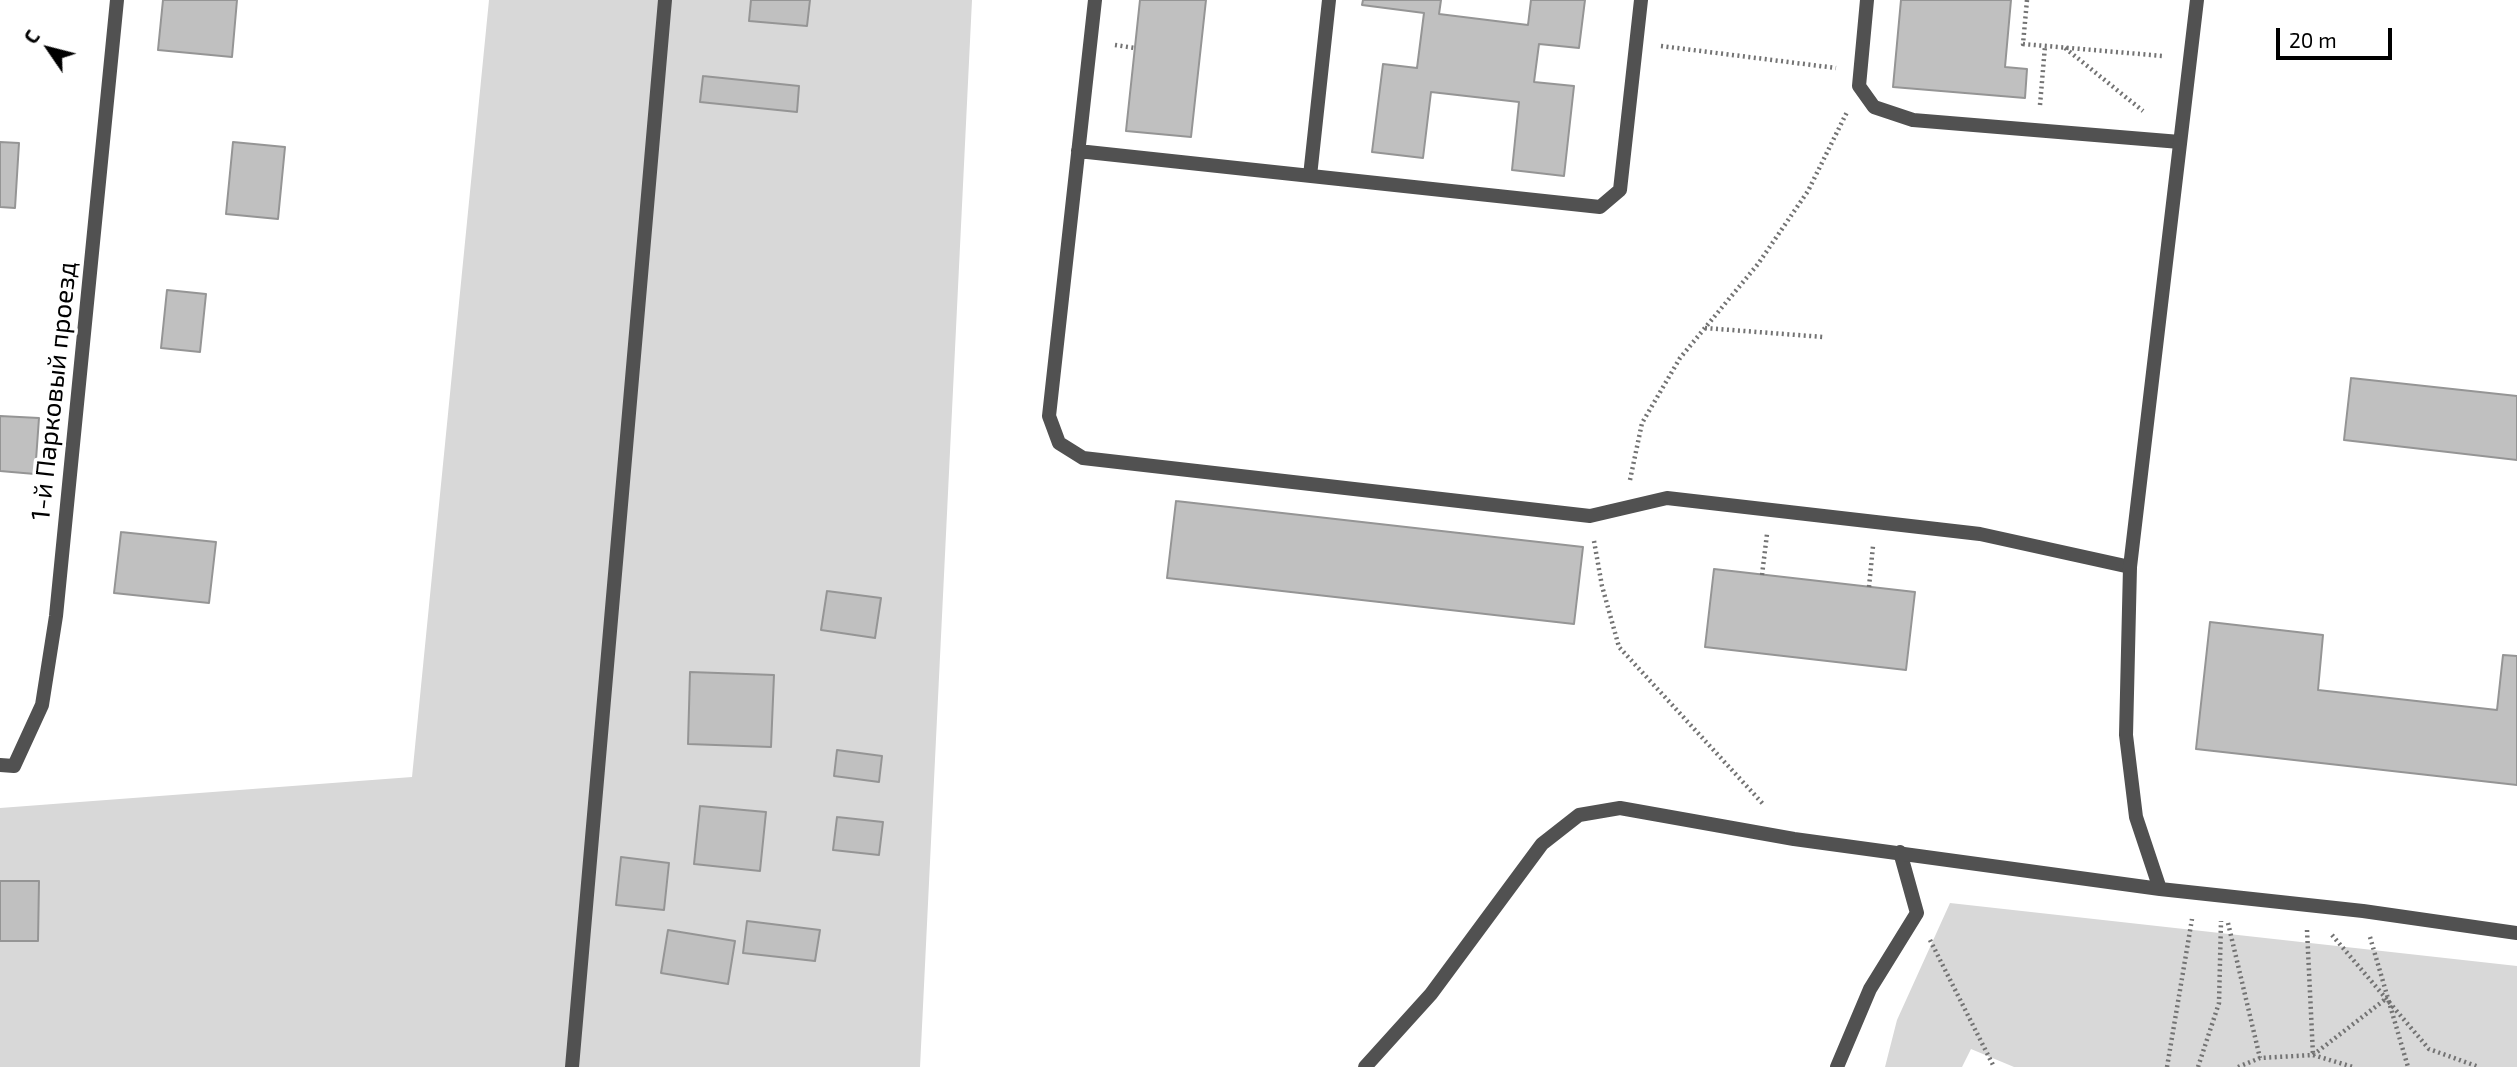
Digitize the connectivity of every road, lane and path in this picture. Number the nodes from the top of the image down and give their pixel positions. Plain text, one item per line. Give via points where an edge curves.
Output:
1 (117, 0) edge
2 (665, 0) edge
3 (1095, 0) edge
4 (1329, 0) edge
5 (1640, 0) edge
6 (1867, 0) edge
7 (2027, 0) edge
8 (2197, 0) edge
9 (1636, 43) junction
10 (2045, 46) junction
11 (2065, 48) junction
12 (2190, 58) junction
13 (1860, 71) junction
14 (1859, 86) junction
15 (2038, 130) junction
16 (2180, 142) junction
17 (1079, 151) junction
18 (1310, 176) junction
19 (1705, 328) junction
20 (1823, 337) dead end
21 (1625, 508) junction
22 (1770, 510) junction
23 (1590, 516) junction
24 (1876, 522) junction
25 (2130, 567) junction
26 (1762, 575) dead end
27 (1869, 587) dead end
28 (0, 765) edge
29 (1794, 839) junction
30 (1900, 852) junction
31 (2160, 889) junction
32 (2196, 893) junction
33 (2222, 896) junction
34 (2306, 905) junction
35 (2363, 911) junction
36 (1917, 913) junction
37 (2517, 933) edge
38 (2387, 998) junction
39 (2314, 1055) junction
40 (2260, 1058) junction
41 (572, 1067) edge
42 (1365, 1067) edge
43 (1837, 1067) edge
44 (1994, 1067) edge
45 (2167, 1067) edge
46 (2198, 1067) edge
47 (2238, 1067) edge
48 (2353, 1067) edge
49 (2407, 1067) edge
50 (2479, 1067) edge

1 - 28 street, 1-й Парковый проезд via 54,629 42,705 14,766
2 - 41 street
3 - 17 street
4 - 18 street
5 - 9 street
6 - 13 street
7 - 10 path via 2023,44
8 - 12 street
9 - 13 path
9 - 18 street via 1620,190 1600,207
10 - 11 path
10 - 15 path
11 - 12 path
11 - 16 path
12 - 16 street
13 - 14 street
14 - 15 street via 1874,107 1913,120
14 - 19 path via 1808,191 1758,264
15 - 16 street
16 - 25 street
17 - 18 street
17 - 23 street via 1049,416 1059,443 1083,458
19 - 20 path
19 - 21 path via 1680,358 1642,423
21 - 22 street via 1667,498
21 - 23 street
22 - 24 street
22 - 26 path
23 - 29 path via 1619,647
24 - 25 street via 1980,534
24 - 27 path
25 - 31 street via 2126,735 2136,817
29 - 30 street
29 - 42 street via 1620,808 1579,815 1542,845 1431,994
30 - 31 street
30 - 36 street
31 - 32 street
32 - 33 street
32 - 45 path
33 - 34 street
33 - 40 path
33 - 46 path via 2219,1003
34 - 35 street
34 - 38 path
34 - 39 path
35 - 37 street
35 - 38 path
36 - 43 street via 1870,989
36 - 44 path
38 - 39 path
38 - 49 path
38 - 50 path via 2430,1049
39 - 40 path
39 - 48 path
40 - 47 path

